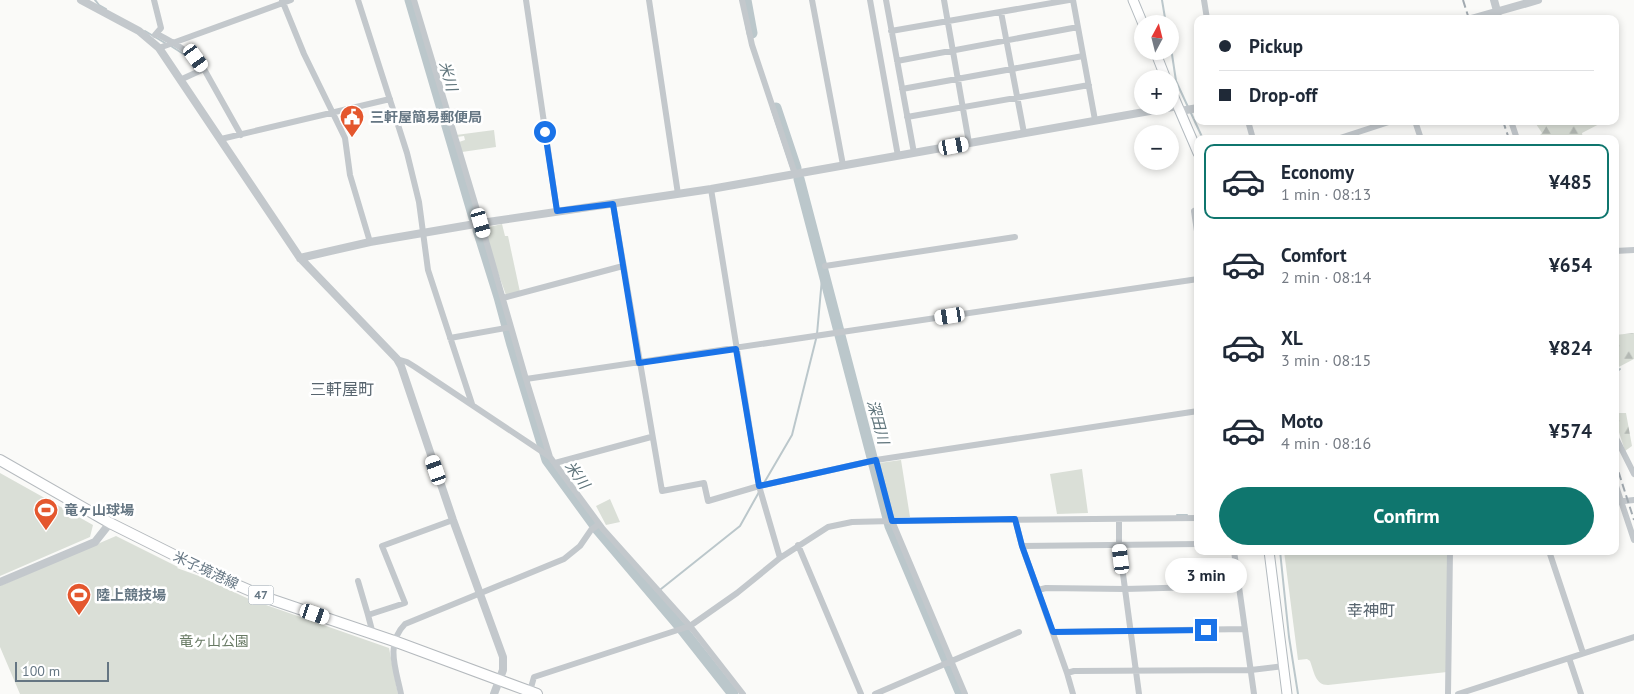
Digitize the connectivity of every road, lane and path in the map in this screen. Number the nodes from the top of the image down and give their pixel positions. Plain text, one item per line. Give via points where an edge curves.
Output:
1 (81, 0) edge
2 (154, 0) edge
3 (291, 0) edge
4 (358, 0) edge
5 (414, 0) edge
6 (526, 0) edge
7 (649, 0) edge
8 (742, 0) edge
9 (812, 0) edge
10 (870, 0) edge
11 (886, 0) edge
12 (944, 0) edge
13 (1069, 0) edge
14 (1073, 0) edge
15 (1133, 0) edge
16 (1204, 0) edge
17 (1494, 0) edge
18 (1538, 0) edge
19 (89, 2) edge
20 (283, 2) edge
21 (1001, 12) junction
22 (1139, 15) edge
23 (1206, 15) edge
24 (1499, 15) edge
25 (947, 22) junction
26 (1078, 27) junction
27 (891, 31) junction
28 (153, 36) junction
29 (1007, 41) junction
30 (174, 42) junction
31 (160, 48) junction
32 (952, 51) junction
33 (1084, 56) junction
34 (897, 60) junction
35 (1012, 69) junction
36 (204, 70) junction
37 (182, 79) junction
38 (958, 79) junction
39 (1089, 85) junction
40 (902, 89) junction
41 (1017, 98) junction
42 (390, 99) junction
43 (963, 107) junction
44 (1179, 108) edge
45 (1194, 108) edge
46 (1179, 110) edge
47 (334, 113) junction
48 (1134, 114) edge
49 (908, 117) junction
50 (1095, 120) junction
51 (1380, 125) edge
52 (1024, 133) junction
53 (241, 135) junction
54 (1349, 135) edge
55 (222, 139) junction
56 (969, 143) junction
57 (1194, 144) edge
58 (914, 153) junction
59 (898, 156) junction
60 (843, 165) junction
61 (794, 174) junction
62 (711, 189) junction
63 (678, 194) junction
64 (613, 204) junction
65 (557, 211) junction
66 (481, 223) junction
67 (424, 233) junction
68 (1015, 237) dead end
69 (370, 242) junction
70 (1634, 250) edge
71 (1619, 251) edge
72 (300, 258) junction
73 (624, 266) junction
74 (826, 266) dead end
75 (1194, 280) edge
76 (503, 298) junction
77 (511, 327) junction
78 (450, 338) junction
79 (736, 349) junction
80 (397, 359) junction
81 (639, 363) junction
82 (526, 380) junction
83 (472, 404) junction
84 (1194, 412) edge
85 (652, 437) junction
86 (1619, 444) edge
87 (550, 457) junction
88 (0, 460) edge
89 (876, 460) junction
90 (555, 463) junction
91 (1634, 474) edge
92 (759, 486) junction
93 (1634, 500) edge
94 (1619, 502) edge
95 (1619, 504) edge
96 (1119, 518) junction
97 (1194, 518) edge
98 (1015, 519) junction
99 (453, 520) junction
100 (892, 521) junction
101 (110, 523) junction
102 (599, 524) junction
103 (1634, 540) edge
104 (1119, 544) junction
105 (1194, 544) edge
106 (798, 545) junction
107 (1022, 546) junction
108 (1235, 555) edge
109 (1270, 555) edge
110 (1450, 555) edge
111 (1550, 555) edge
112 (780, 558) junction
113 (358, 581) dead end
114 (0, 582) edge
115 (1239, 586) junction
116 (1124, 589) junction
117 (1038, 590) junction
118 (479, 592) junction
119 (368, 615) junction
120 (690, 626) junction
121 (1245, 629) junction
122 (1132, 631) junction
123 (1019, 632) dead end
124 (1053, 632) junction
125 (373, 634) junction
126 (1634, 637) edge
127 (394, 641) junction
128 (1583, 653) junction
129 (1569, 658) junction
130 (951, 662) junction
131 (1284, 666) junction
132 (1136, 670) junction
133 (1250, 670) junction
134 (1067, 673) junction
135 (500, 680) junction
136 (534, 693) edge
137 (401, 694) edge
138 (494, 694) edge
139 (743, 694) edge
140 (861, 694) edge
141 (875, 694) edge
142 (964, 694) edge
143 (1073, 694) edge
144 (1139, 694) edge
145 (1254, 694) edge
146 (1287, 694) edge
147 (1448, 694) edge
148 (1458, 694) edge
149 (1581, 694) edge

1 - 19 street
2 - 28 street via 161,28
3 - 20 street
4 - 42 street
5 - 66 street
6 - 65 street
7 - 63 street
8 - 61 street via 752,45
9 - 60 street
10 - 59 street
11 - 27 street
12 - 25 street
13 - 21 street
14 - 26 street
15 - 22 main road
16 - 23 street
17 - 24 street
18 - 24 street
19 - 28 street
20 - 30 street
20 - 47 street via 304,54
21 - 25 street
21 - 29 street
25 - 27 street
25 - 32 street
26 - 29 street
26 - 33 street
27 - 34 street
28 - 30 street
28 - 31 street
29 - 32 street
29 - 35 street
30 - 31 street
30 - 36 street via 190,53
31 - 37 street
32 - 34 street
32 - 38 street
33 - 35 street
33 - 39 street
34 - 40 street
35 - 38 street
35 - 41 street
36 - 37 street
36 - 53 street
37 - 55 street
38 - 40 street
38 - 43 street
39 - 41 street
39 - 50 street
40 - 49 street
41 - 43 street
41 - 52 street
42 - 47 street
42 - 67 street via 417,194
43 - 49 street
43 - 56 street
44 - 45 street
46 - 57 main road
47 - 53 street
47 - 69 street via 345,138 350,175
48 - 50 street
49 - 58 street
50 - 52 street
51 - 54 street
52 - 56 street
53 - 55 street
55 - 72 street
56 - 58 street
58 - 59 street
59 - 60 street
60 - 61 street
61 - 62 street
62 - 63 street
62 - 79 street
63 - 64 street
64 - 65 street
64 - 73 street
65 - 66 street
66 - 67 street
66 - 76 street
67 - 69 street
67 - 78 street via 428,270
68 - 74 street
69 - 72 street
70 - 71 street
72 - 80 street
73 - 76 street
73 - 81 street
75 - 79 street
76 - 77 street
77 - 78 street
77 - 82 street
78 - 83 street
79 - 81 street
79 - 92 street
80 - 83 street via 407,362
80 - 99 street
81 - 82 street
81 - 85 street
82 - 87 street
83 - 87 street
84 - 89 street
85 - 90 street
85 - 92 street via 662,491 704,483 708,501
86 - 91 street
87 - 90 street
88 - 101 main road, 米子境港線 / 47
89 - 92 street
89 - 100 street
90 - 102 street
92 - 112 street
93 - 94 street
95 - 103 street
96 - 97 street
96 - 98 street
96 - 104 street
98 - 100 street
98 - 107 street
99 - 118 street
99 - 119 street via 382,546 405,603
100 - 106 street via 852,522 828,527
100 - 130 street
101 - 114 street via 95,542
101 - 125 main road, 米子境港線 / 47 via 267,598
102 - 118 street via 564,559
102 - 120 street
104 - 105 street
104 - 107 street
104 - 116 street
106 - 112 street
106 - 140 street
107 - 117 street
108 - 115 street
109 - 131 main road
110 - 147 street
111 - 128 street
112 - 120 street
113 - 119 street
115 - 116 street
115 - 121 street
116 - 117 street
116 - 122 street
117 - 124 street
118 - 127 street via 405,624
118 - 135 street via 503,657
119 - 125 street
120 - 136 street via 534,677
120 - 139 street
121 - 122 street
121 - 133 street
122 - 124 street
122 - 132 street
123 - 130 street
124 - 134 street
125 - 127 main road, 米子境港線 / 47
126 - 128 street
127 - 135 main road, 米子境港線 / 47
127 - 137 street via 393,653
128 - 129 street
129 - 148 street
129 - 149 street
130 - 141 street
130 - 142 street
131 - 133 street
131 - 146 main road
132 - 133 street
132 - 134 street
132 - 144 street
133 - 145 street
134 - 143 street
135 - 136 main road, 米子境港線 / 47
135 - 138 street

